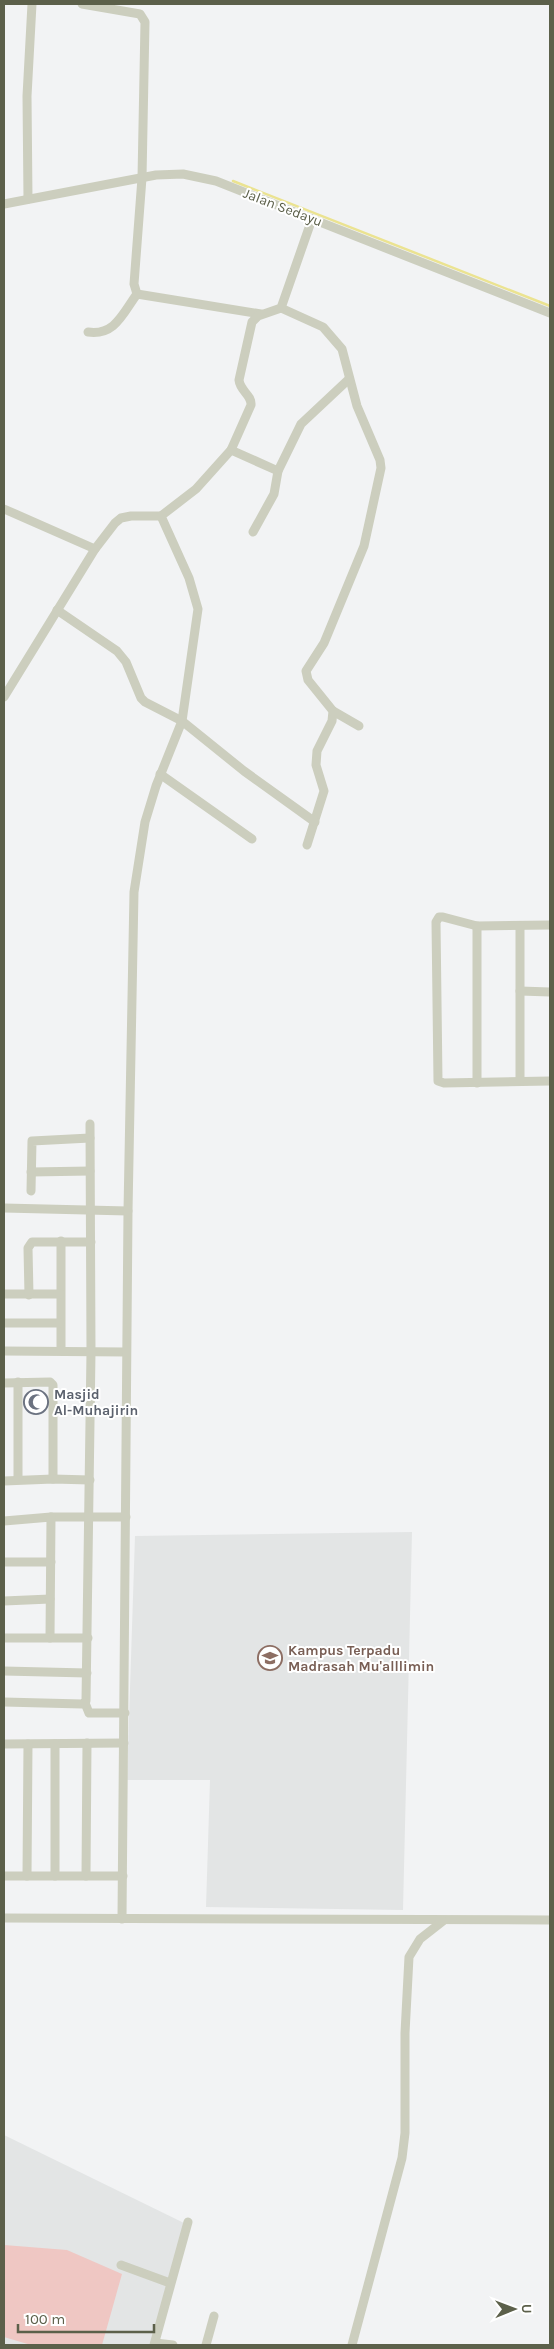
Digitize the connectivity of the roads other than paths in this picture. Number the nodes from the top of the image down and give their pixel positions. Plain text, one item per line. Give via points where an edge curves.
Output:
1 (32, 4) edge
2 (82, 4) edge
3 (142, 178) junction
4 (28, 199) junction
5 (4, 204) edge
6 (312, 219) junction
7 (137, 294) junction
8 (281, 308) junction
9 (550, 313) edge
10 (261, 314) junction
11 (88, 332) dead end
12 (349, 379) junction
13 (231, 450) junction
14 (278, 471) junction
15 (4, 509) edge
16 (165, 513) junction
17 (253, 532) dead end
18 (95, 549) junction
19 (57, 610) junction
20 (4, 697) edge
21 (333, 711) junction
22 (182, 721) junction
23 (359, 726) dead end
24 (160, 774) junction
25 (313, 821) junction
26 (252, 839) dead end
27 (307, 845) dead end
28 (550, 925) edge
29 (477, 926) junction
30 (520, 926) junction
31 (520, 991) junction
32 (550, 992) edge
33 (520, 1080) junction
34 (550, 1081) edge
35 (477, 1083) junction
36 (90, 1124) dead end
37 (90, 1138) junction
38 (31, 1172) junction
39 (90, 1172) junction
40 (31, 1191) dead end
41 (4, 1208) edge
42 (91, 1209) junction
43 (128, 1211) junction
44 (61, 1241) junction
45 (91, 1242) junction
46 (4, 1294) edge
47 (60, 1294) junction
48 (29, 1295) junction
49 (4, 1323) edge
50 (60, 1323) junction
51 (61, 1350) junction
52 (4, 1351) edge
53 (91, 1352) junction
54 (126, 1352) junction
55 (18, 1382) junction
56 (4, 1383) edge
57 (53, 1479) junction
58 (18, 1480) junction
59 (90, 1480) junction
60 (4, 1482) edge
61 (51, 1517) junction
62 (89, 1517) junction
63 (126, 1517) junction
64 (4, 1521) edge
65 (4, 1562) edge
66 (51, 1562) junction
67 (50, 1600) junction
68 (4, 1601) edge
69 (4, 1638) edge
70 (50, 1638) junction
71 (88, 1638) junction
72 (4, 1671) edge
73 (87, 1673) junction
74 (4, 1702) edge
75 (85, 1703) junction
76 (125, 1713) junction
77 (87, 1743) junction
78 (124, 1743) junction
79 (4, 1744) edge
80 (28, 1744) junction
81 (55, 1744) junction
82 (4, 1876) edge
83 (27, 1876) junction
84 (55, 1876) junction
85 (86, 1876) junction
86 (123, 1876) junction
87 (4, 1918) edge
88 (122, 1919) junction
89 (550, 1920) edge
90 (443, 1921) junction
91 (188, 2222) dead end
92 (121, 2266) dead end
93 (170, 2283) junction
94 (214, 2316) dead end
95 (154, 2344) edge
96 (173, 2345) edge
97 (206, 2345) edge
98 (352, 2345) edge

1 - 4 street via 27,96
2 - 3 street via 140,14 145,22
3 - 4 street, Jalan Sedayu
3 - 6 street, Jalan Sedayu via 170,174 216,181
3 - 7 street via 134,284
4 - 5 street, Jalan Sedayu
6 - 8 street
6 - 9 street, Jalan Sedayu
7 - 10 street
7 - 11 street via 112,328 102,333
8 - 10 street
8 - 12 street via 323,327 334,337 347,359
10 - 13 street via 252,322 240,380 251,405
12 - 14 street via 301,424
12 - 21 street via 380,460 380,474 364,546 324,643 306,671 308,680
13 - 14 street
13 - 16 street via 196,489
14 - 17 street via 274,494
15 - 18 street
16 - 18 street via 121,518
16 - 22 street via 198,609
18 - 19 street
19 - 20 street
19 - 22 street via 117,651 126,662 140,698
21 - 23 street
21 - 25 street via 317,751 316,765 324,791
22 - 24 street
22 - 25 street
24 - 26 street
24 - 43 street via 145,822 135,880
25 - 27 street
28 - 30 street
29 - 30 street
29 - 35 street
29 - 35 street via 442,917 436,922 437,1077 441,1083
30 - 31 street
31 - 32 street
31 - 33 street
33 - 34 street
33 - 35 street
36 - 37 street
37 - 38 street via 34,1140 31,1143
37 - 39 street
38 - 39 street
38 - 40 street
39 - 42 street
41 - 42 street
42 - 43 street
42 - 45 street
43 - 54 street
44 - 45 street
44 - 47 street
44 - 48 street via 35,1241 30,1244
45 - 53 street
46 - 48 street
47 - 48 street
47 - 50 street
49 - 50 street
50 - 51 street
51 - 52 street
51 - 53 street
53 - 54 street
53 - 59 street
54 - 63 street
55 - 56 street
55 - 57 street via 50,1382 53,1385
55 - 58 street
57 - 58 street
57 - 59 street
58 - 60 street
59 - 62 street
61 - 62 street
61 - 64 street
61 - 66 street
62 - 63 street
62 - 71 street
63 - 76 street
65 - 66 street
66 - 67 street
67 - 68 street
67 - 70 street
69 - 70 street
70 - 71 street
71 - 73 street
72 - 73 street
73 - 75 street
74 - 75 street
75 - 76 street via 89,1713
76 - 78 street
77 - 78 street
77 - 81 street
77 - 85 street
78 - 86 street
79 - 80 street
80 - 81 street
80 - 83 street
81 - 84 street
82 - 83 street
83 - 84 street
84 - 85 street
85 - 86 street
86 - 88 street
87 - 88 street
88 - 90 street
89 - 90 street
90 - 98 street via 420,1939 409,1957 402,2158
91 - 93 street
92 - 93 street
93 - 95 street
94 - 97 street
95 - 96 street

